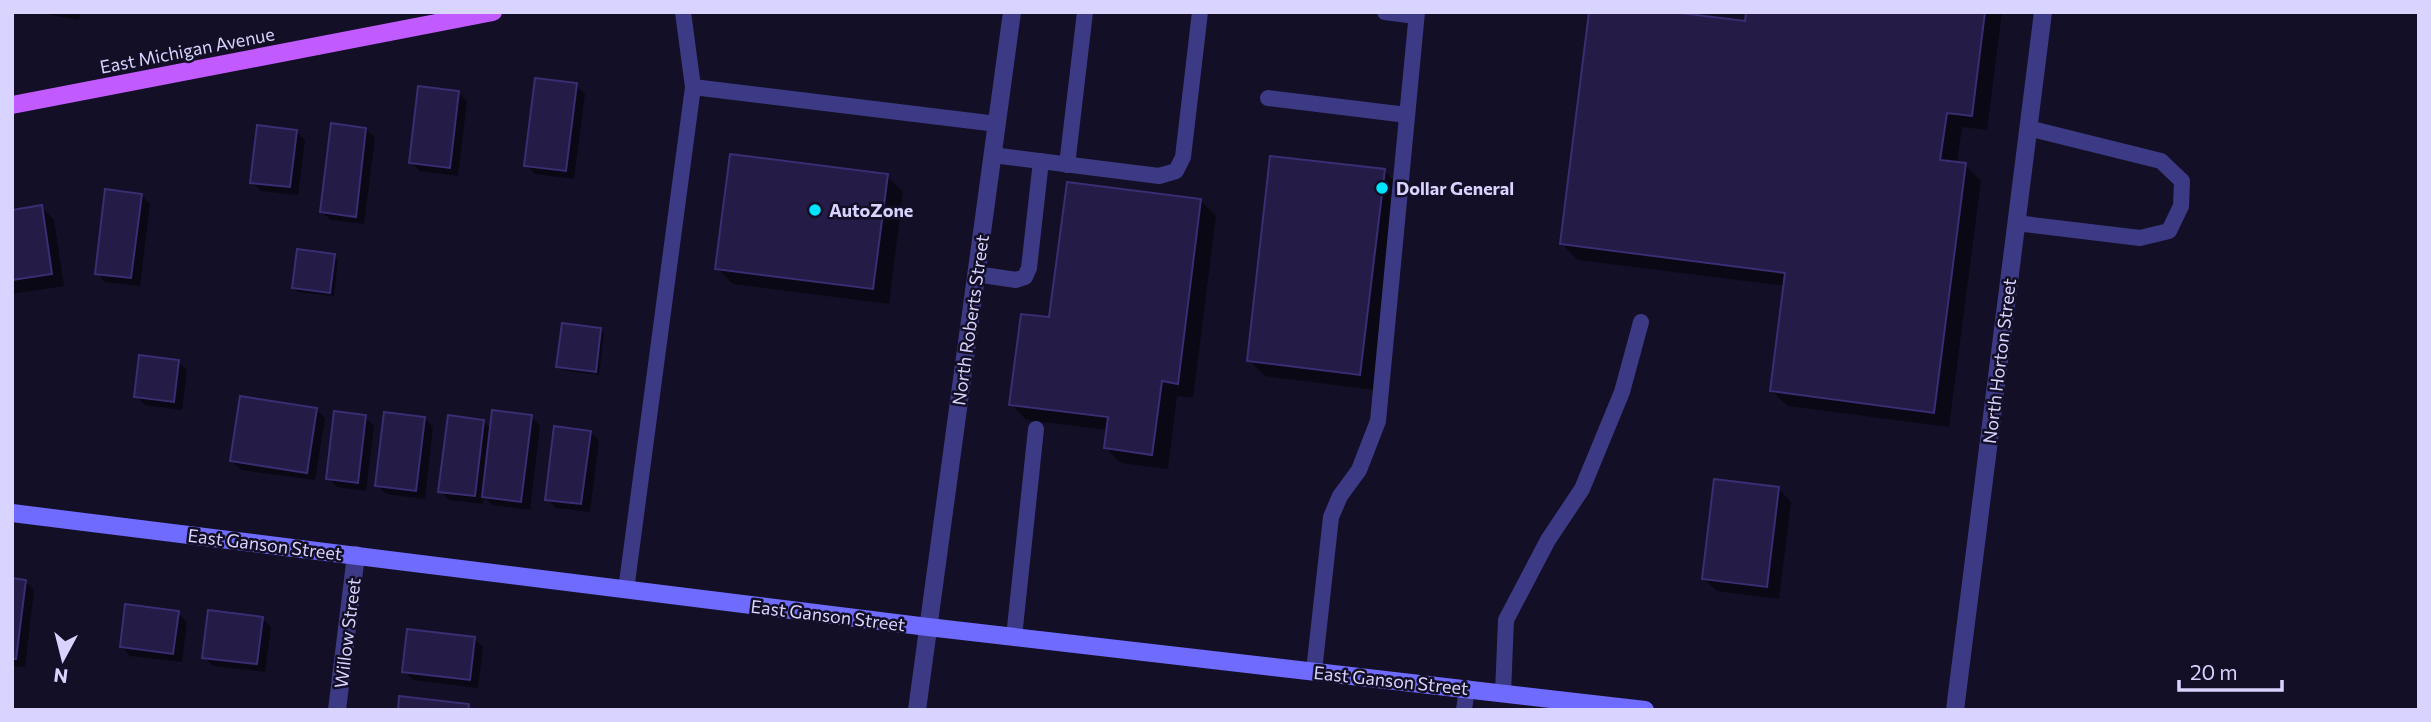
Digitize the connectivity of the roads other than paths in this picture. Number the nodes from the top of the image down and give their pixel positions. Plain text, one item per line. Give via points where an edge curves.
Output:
1 (683, 12) edge
2 (1012, 12) edge
3 (1085, 12) edge
4 (1200, 12) edge
5 (1385, 12) edge
6 (2043, 12) edge
7 (486, 13) edge
8 (1417, 14) edge
9 (693, 87) junction
10 (1268, 98) dead end
11 (12, 105) edge
12 (1407, 115) junction
13 (997, 124) junction
14 (2028, 128) junction
15 (992, 155) junction
16 (1041, 161) junction
17 (1067, 165) junction
18 (2016, 223) junction
19 (976, 274) junction
20 (1641, 322) dead end
21 (1036, 429) dead end
22 (12, 513) edge
23 (356, 555) junction
24 (626, 590) junction
25 (928, 627) junction
26 (1014, 637) junction
27 (1314, 671) junction
28 (1467, 688) junction
29 (1503, 693) junction
30 (1558, 705) edge
31 (337, 710) edge
32 (917, 710) edge
33 (1464, 710) edge
34 (1645, 710) edge
35 (1955, 710) edge

1 - 9 lane
2 - 13 street, North Roberts Street
3 - 17 lane
4 - 17 lane via 1182,157 1176,171 1159,176
5 - 8 lane
6 - 14 street, North Horton Street
7 - 11 main road, East Michigan Avenue
8 - 12 lane
9 - 13 lane
9 - 24 lane
10 - 12 lane
12 - 27 lane via 1378,421 1359,470 1331,517
13 - 15 street, North Roberts Street
14 - 18 street, North Horton Street
14 - 18 lane via 2161,160 2182,181 2181,206 2169,231 2140,238
15 - 16 lane
15 - 19 street, North Roberts Street
16 - 17 lane
16 - 19 lane via 1025,276
18 - 35 street, North Horton Street
19 - 25 street, North Roberts Street
20 - 29 lane via 1622,392 1583,489 1548,540 1506,620
21 - 26 lane
22 - 23 street, East Ganson Street
23 - 24 street, East Ganson Street
23 - 31 street, Willow Street
24 - 25 street, East Ganson Street
25 - 26 street, East Ganson Street
25 - 32 street, North Roberts Street
26 - 27 street, East Ganson Street
27 - 28 street, East Ganson Street
28 - 29 street, East Ganson Street
28 - 33 lane
29 - 30 street, East Ganson Street
30 - 34 street, East Ganson Street

